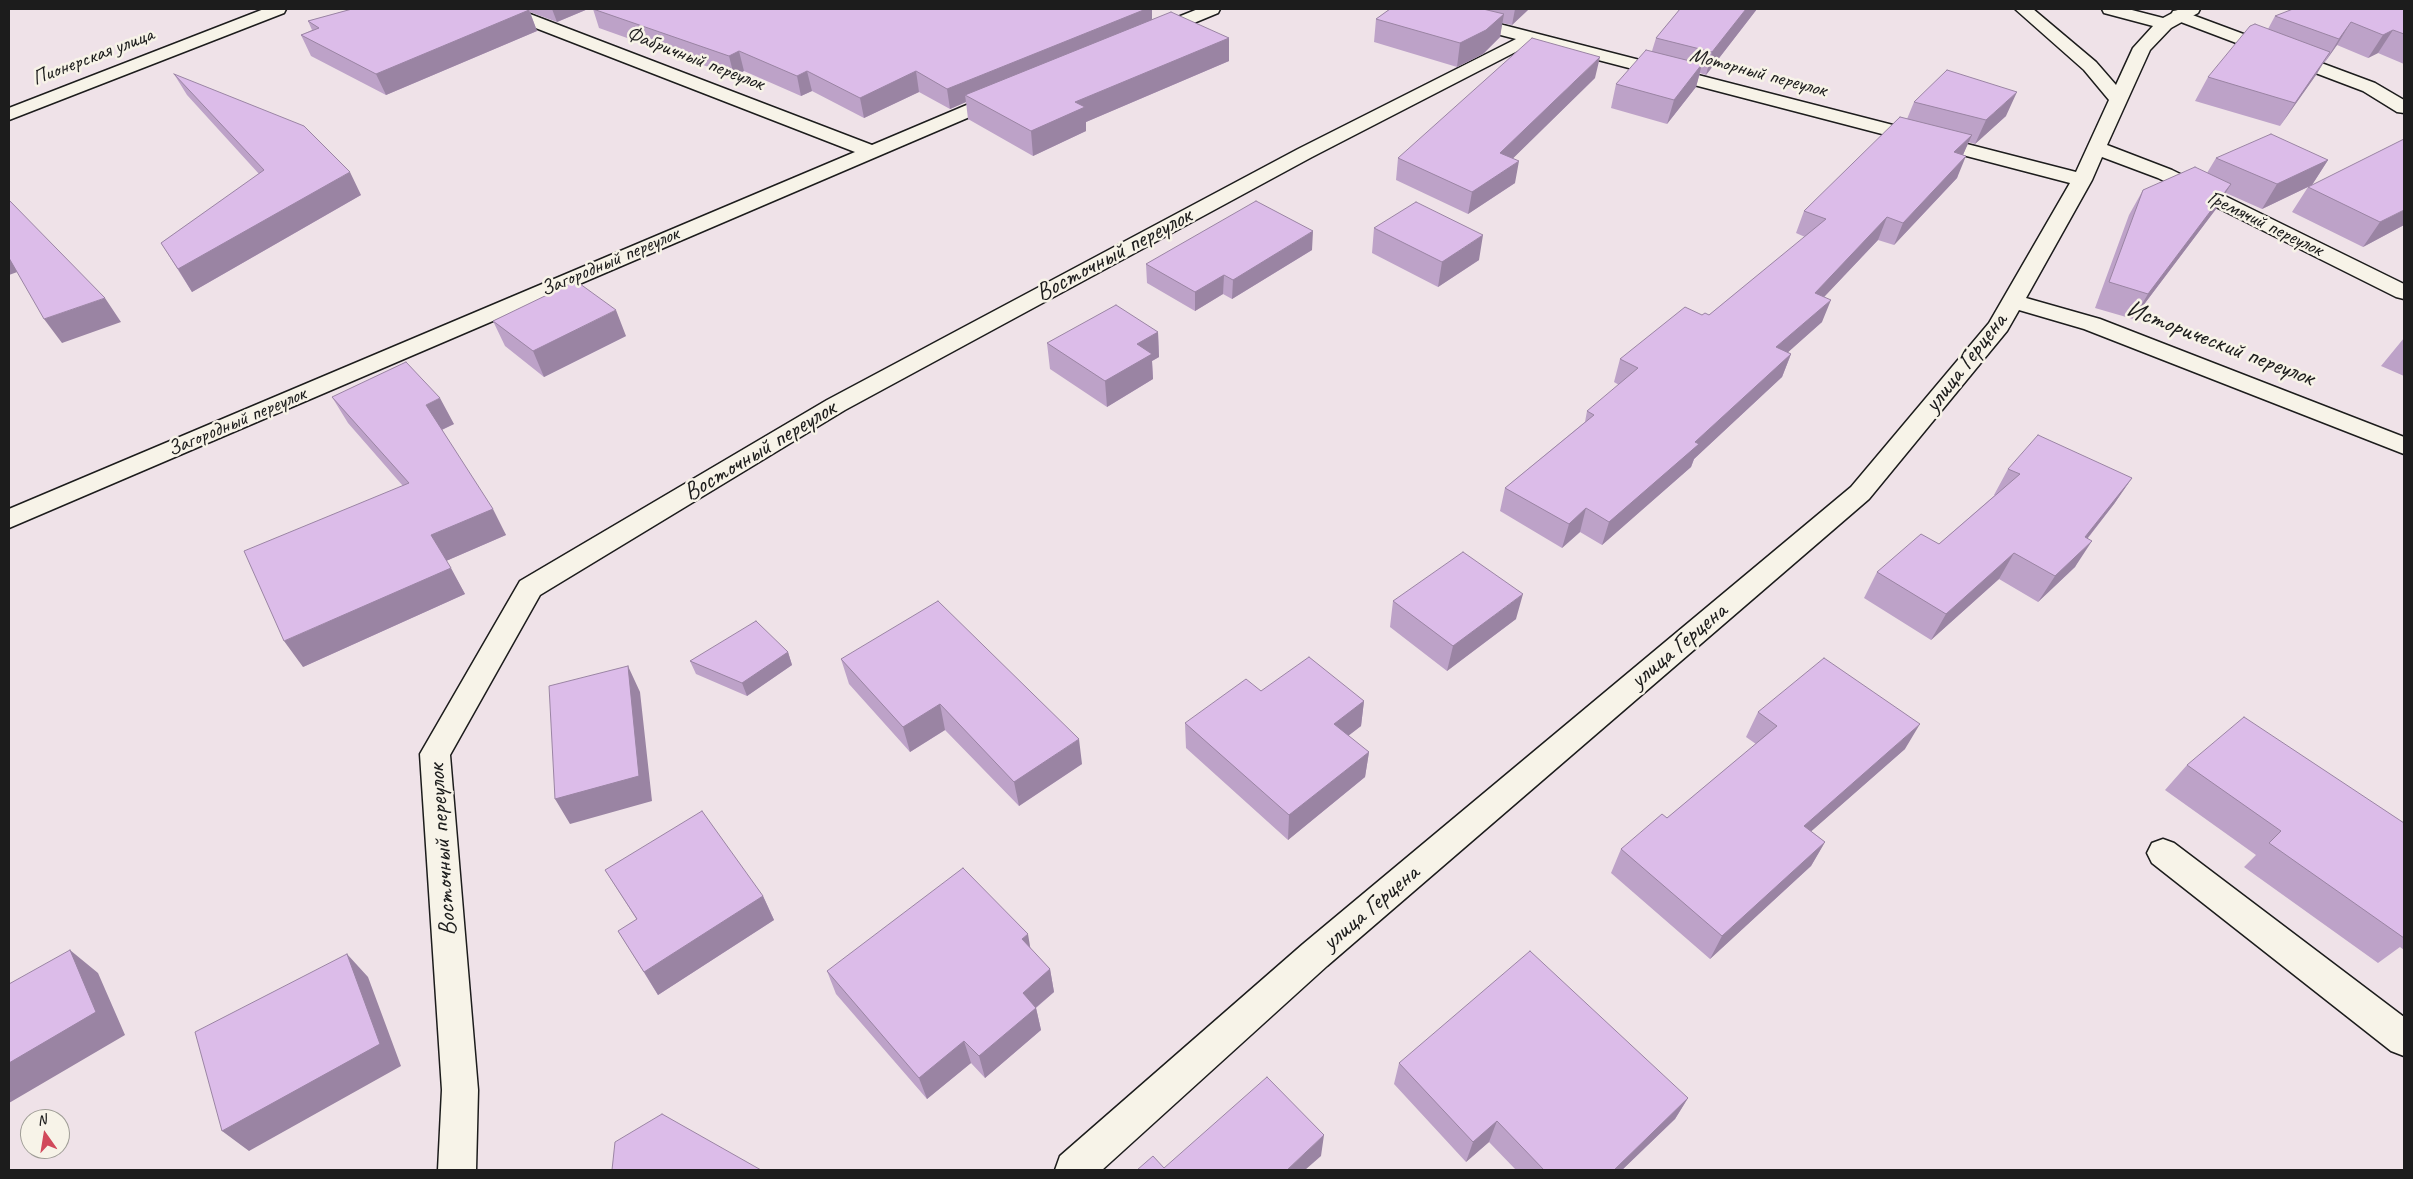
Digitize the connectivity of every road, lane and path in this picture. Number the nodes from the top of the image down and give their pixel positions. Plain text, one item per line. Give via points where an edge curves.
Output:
1 (278, 9) edge
2 (503, 9) edge
3 (1212, 9) edge
4 (1422, 9) edge
5 (2022, 9) edge
6 (2110, 9) edge
7 (2179, 16) edge
8 (1532, 37) junction
9 (1138, 40) edge
10 (1018, 90) edge
11 (2119, 100) junction
12 (2404, 108) edge
13 (9, 114) edge
14 (2097, 148) junction
15 (870, 151) junction
16 (2082, 180) junction
17 (2404, 292) edge
18 (2014, 301) junction
19 (2404, 446) edge
20 (9, 519) edge
21 (2163, 853) dead end
22 (2404, 1039) edge
23 (456, 1170) edge
24 (1074, 1170) edge

1 - 13 street, Пионерская улица
2 - 15 street, Фабричный переулок
3 - 9 street
4 - 8 street, Моторный переулок
5 - 11 street via 2090,66
6 - 7 street
7 - 11 street, улица Герцена via 2142,48
7 - 12 street via 2369,88
8 - 16 street, Моторный переулок
8 - 23 street, Восточный переулок via 1305,152 836,405 530,588 435,754 460,1090
10 - 15 street, Загородный переулок
11 - 14 street, улица Герцена
14 - 16 street, улица Герцена
14 - 17 street, Гремячий переулок via 2165,174
15 - 20 street, Загородный переулок
16 - 18 street, улица Герцена
18 - 19 street, Исторический переулок via 2092,324
18 - 24 street, улица Герцена via 1999,326 1860,493 1323,949
21 - 22 street

